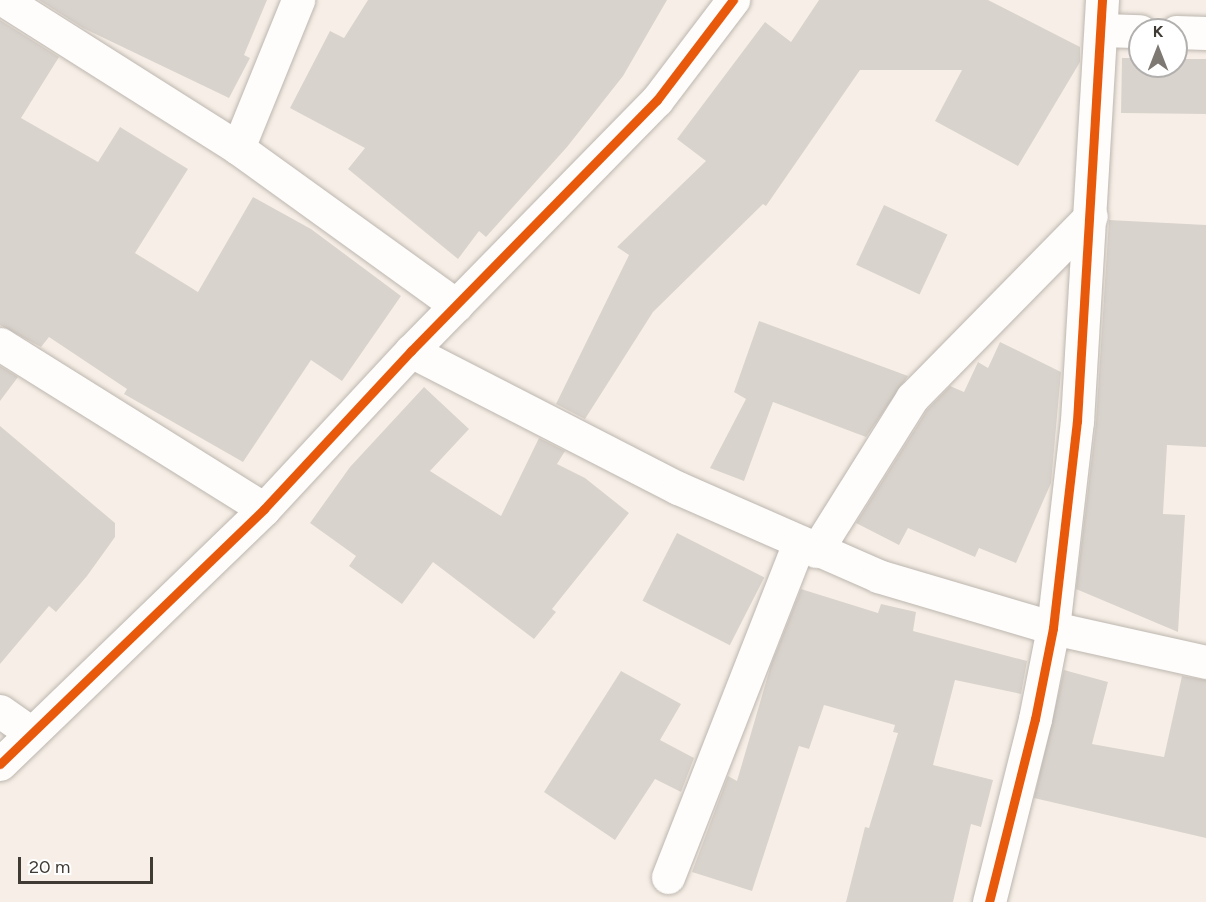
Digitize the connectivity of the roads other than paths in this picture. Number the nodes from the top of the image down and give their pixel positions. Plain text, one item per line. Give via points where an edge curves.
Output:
1 (4, 0) edge
2 (298, 0) edge
3 (733, 0) edge
4 (1103, 15) edge
5 (1128, 26) edge
6 (1188, 32) edge
7 (1206, 33) edge
8 (238, 148) junction
9 (1091, 216) junction
10 (456, 305) junction
11 (0, 344) edge
12 (411, 351) junction
13 (264, 509) junction
14 (807, 546) junction
15 (1053, 628) junction
16 (1206, 662) edge
17 (0, 711) edge
18 (30, 732) junction
19 (0, 765) edge
20 (668, 877) dead end
21 (989, 902) edge

1 - 8 street
2 - 8 street
3 - 10 street via 657,100
4 - 5 street
4 - 9 street
6 - 7 street
8 - 10 street
9 - 14 street via 912,398
9 - 15 street via 1077,421
10 - 12 street
11 - 13 street
12 - 13 street
12 - 14 street via 678,488
13 - 18 street
14 - 15 street via 878,576
14 - 20 street
15 - 16 street
15 - 21 street via 1035,719
17 - 18 street
18 - 19 street

